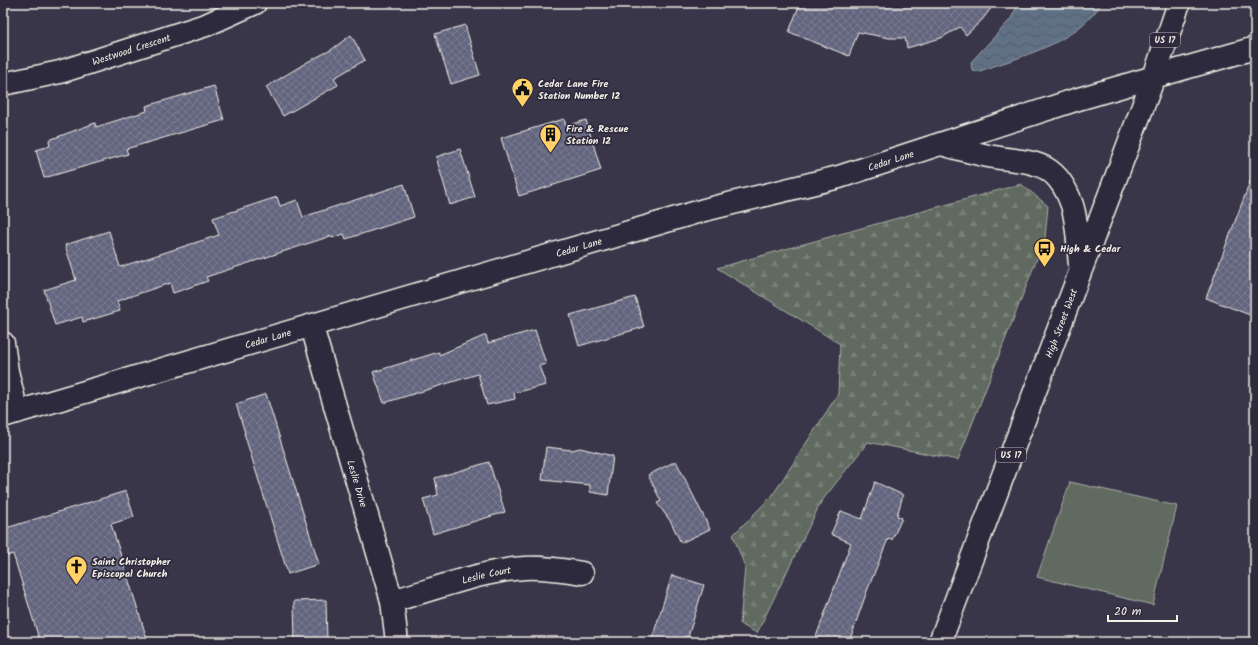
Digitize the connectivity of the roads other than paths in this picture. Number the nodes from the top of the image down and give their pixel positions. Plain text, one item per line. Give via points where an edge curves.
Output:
1 (255, 3) edge
2 (1179, 3) edge
3 (1255, 48) edge
4 (1154, 77) junction
5 (3, 84) edge
6 (939, 144) junction
7 (1081, 269) junction
8 (312, 327) junction
9 (3, 343) edge
10 (10, 414) edge
11 (582, 573) dead end
12 (392, 601) junction
13 (397, 642) edge
14 (940, 642) edge

1 - 5 main road, Westwood Crescent via 206,25 75,68
2 - 4 main road, High Street West / US 17
3 - 4 main road, Cedar Lane
4 - 6 main road, Cedar Lane
4 - 7 main road, High Street West / US 17
6 - 7 main road via 986,156 1038,163 1051,171 1072,205
6 - 8 main road, Cedar Lane via 840,177 704,210
7 - 14 main road, High Street West / US 17
8 - 10 main road, Cedar Lane
8 - 12 main road, Leslie Drive
9 - 10 main road
11 - 12 main road, Leslie Court via 525,568 500,571
12 - 13 main road, Leslie Drive

